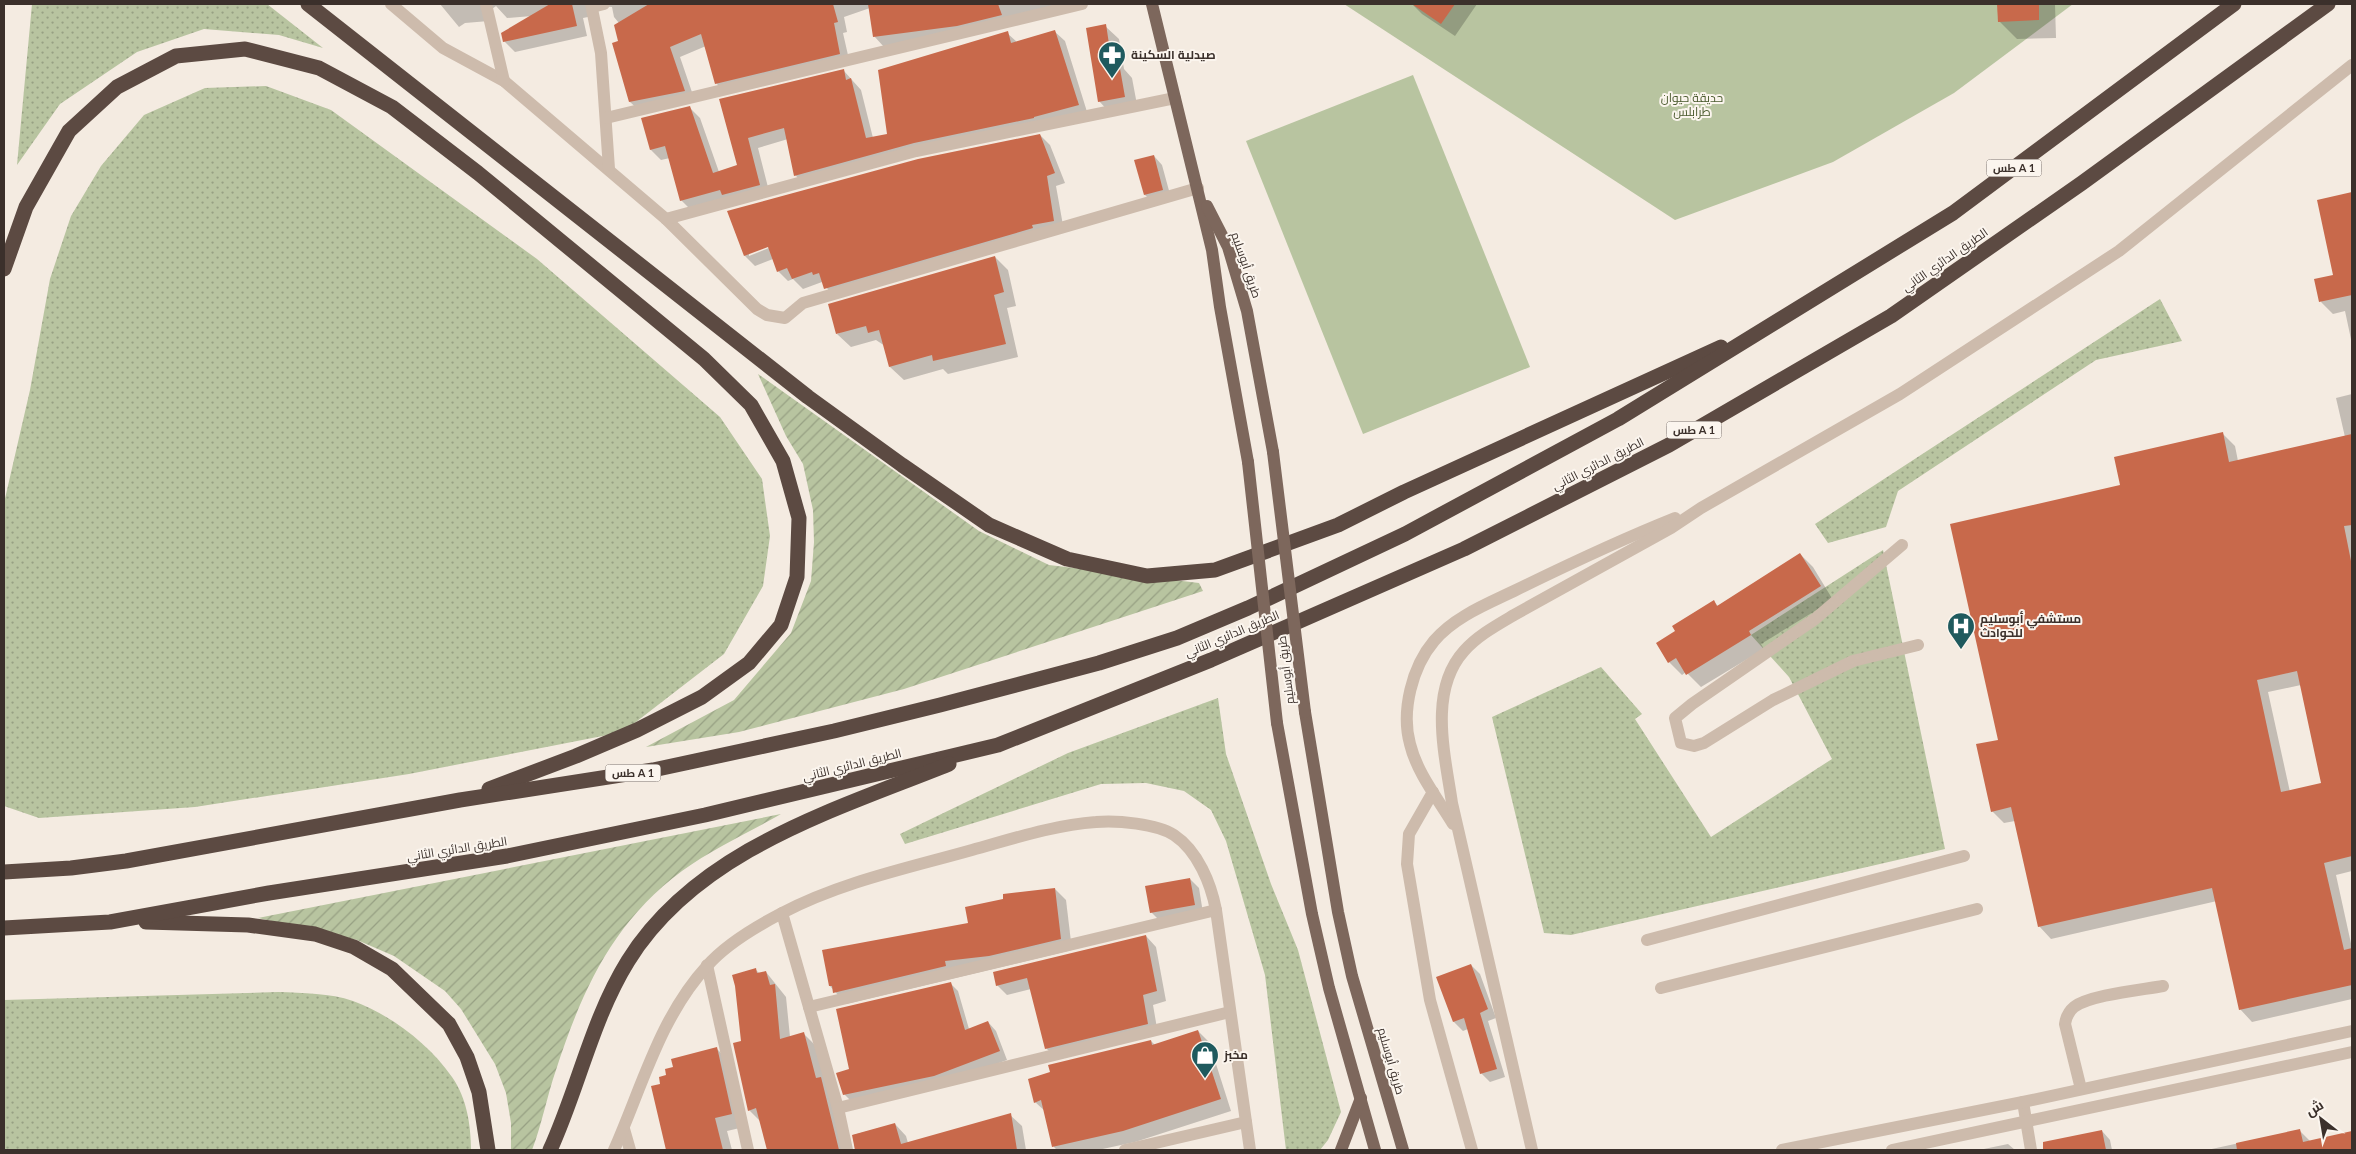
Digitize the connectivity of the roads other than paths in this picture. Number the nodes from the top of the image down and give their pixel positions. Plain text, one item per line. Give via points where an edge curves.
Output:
1 (308, 4) edge
2 (391, 4) edge
3 (486, 4) edge
4 (604, 4) edge
5 (1082, 4) edge
6 (1152, 4) edge
7 (2234, 4) edge
8 (2328, 4) edge
9 (591, 5) edge
10 (2352, 65) edge
11 (504, 81) junction
12 (1175, 98) junction
13 (606, 118) junction
14 (609, 169) junction
15 (1198, 188) junction
16 (666, 219) junction
17 (4, 269) edge
18 (1784, 318) junction
19 (1701, 508) junction
20 (1902, 546) dead end
21 (1918, 645) dead end
22 (998, 745) junction
23 (1434, 792) junction
24 (460, 800) junction
25 (1460, 835) junction
26 (1964, 856) dead end
27 (4, 872) edge
28 (1977, 909) dead end
29 (1216, 910) junction
30 (782, 913) junction
31 (110, 922) junction
32 (4, 928) edge
33 (1647, 940) dead end
34 (708, 965) junction
35 (2163, 986) dead end
36 (1661, 988) dead end
37 (809, 1007) junction
38 (1230, 1012) junction
39 (2352, 1031) edge
40 (2352, 1052) edge
41 (2149, 1074) junction
42 (2082, 1089) junction
43 (2153, 1094) junction
44 (1361, 1098) junction
45 (2023, 1102) junction
46 (838, 1108) junction
47 (1246, 1122) junction
48 (2025, 1122) junction
49 (624, 1129) junction
50 (488, 1150) edge
51 (550, 1150) edge
52 (614, 1150) edge
53 (630, 1150) edge
54 (748, 1150) edge
55 (847, 1150) edge
56 (1124, 1150) edge
57 (1250, 1150) edge
58 (1341, 1150) edge
59 (1375, 1150) edge
60 (1403, 1150) edge
61 (1472, 1150) edge
62 (1532, 1150) edge
63 (1787, 1150) edge
64 (1892, 1150) edge
65 (2031, 1150) edge

1 - 18 highway via 808,397 988,525 1067,559 1147,576 1215,570 1338,526 1404,492
2 - 11 street via 443,48
3 - 11 street
4 - 9 street
5 - 13 street
6 - 12 main road, طريق أبوسليم
7 - 18 highway, الطريق الدائري الثاني / طس A 1 via 1953,213
8 - 22 highway, الطريق الدائري الثاني / طس A 1 via 2082,183 1890,316 1669,445 1464,549 1211,660
9 - 13 street via 601,53
10 - 19 street via 2119,250 1900,394
11 - 14 street
12 - 15 main road, طريق أبوسليم
12 - 16 street via 916,152
13 - 14 street
14 - 16 street
15 - 16 street via 803,303 786,318 766,315 757,309
15 - 44 main road, طريق أبوسليم, bridge via 1212,250 1248,462 1277,723 1312,914 1329,988
15 - 60 main road, طريق أبوسليم, bridge via 1228,247 1247,311 1273,452 1305,712 1340,921 1352,976
17 - 24 highway via 26,207 69,131 110,93 176,56 245,49 319,68 392,106 704,359 751,405 783,461 799,518 797,577 781,625 750,663 702,697 576,756
18 - 24 highway, الطريق الدائري الثاني / طس A 1 via 1618,419 1405,534 1177,638 1099,663 834,731 653,770
19 - 23 street via 1515,590 1456,622 1434,641 1412,681 1408,726 1410,744
19 - 25 street via 1514,615 1464,650 1452,667 1444,689 1442,718 1452,803
20 - 21 street via 1816,619 1675,718 1682,743 1704,744 1774,700 1853,661
22 - 31 highway, الطريق الدائري الثاني via 705,815 508,856 269,893
22 - 51 highway via 770,839 694,888 673,906 628,962 602,1015
23 - 25 street
23 - 61 street via 1408,834 1408,864 1430,1000
24 - 27 highway, الطريق الدائري الثاني / طس A 1 via 126,861
25 - 62 street
26 - 33 street
28 - 36 street
29 - 30 street via 1196,858 1174,835 1142,824 1097,822 1040,832 866,879
29 - 37 street
29 - 38 street
30 - 34 street via 730,946
30 - 37 street
31 - 32 highway, الطريق الدائري الثاني
31 - 50 highway via 240,924 315,934 354,947 392,969 449,1024 467,1057 479,1092
34 - 49 street via 674,1009
34 - 54 street
35 - 42 street via 2086,1000 2067,1015 2065,1024
37 - 46 street
38 - 46 street
38 - 47 street
39 - 41 street
40 - 43 street
41 - 42 street
41 - 43 street
42 - 45 street
43 - 48 street
44 - 58 main road
44 - 59 main road, طريق أبوسليم
45 - 48 street
45 - 63 street
46 - 55 street
47 - 56 street
47 - 57 street
48 - 64 street
48 - 65 street
49 - 52 street
49 - 53 street

